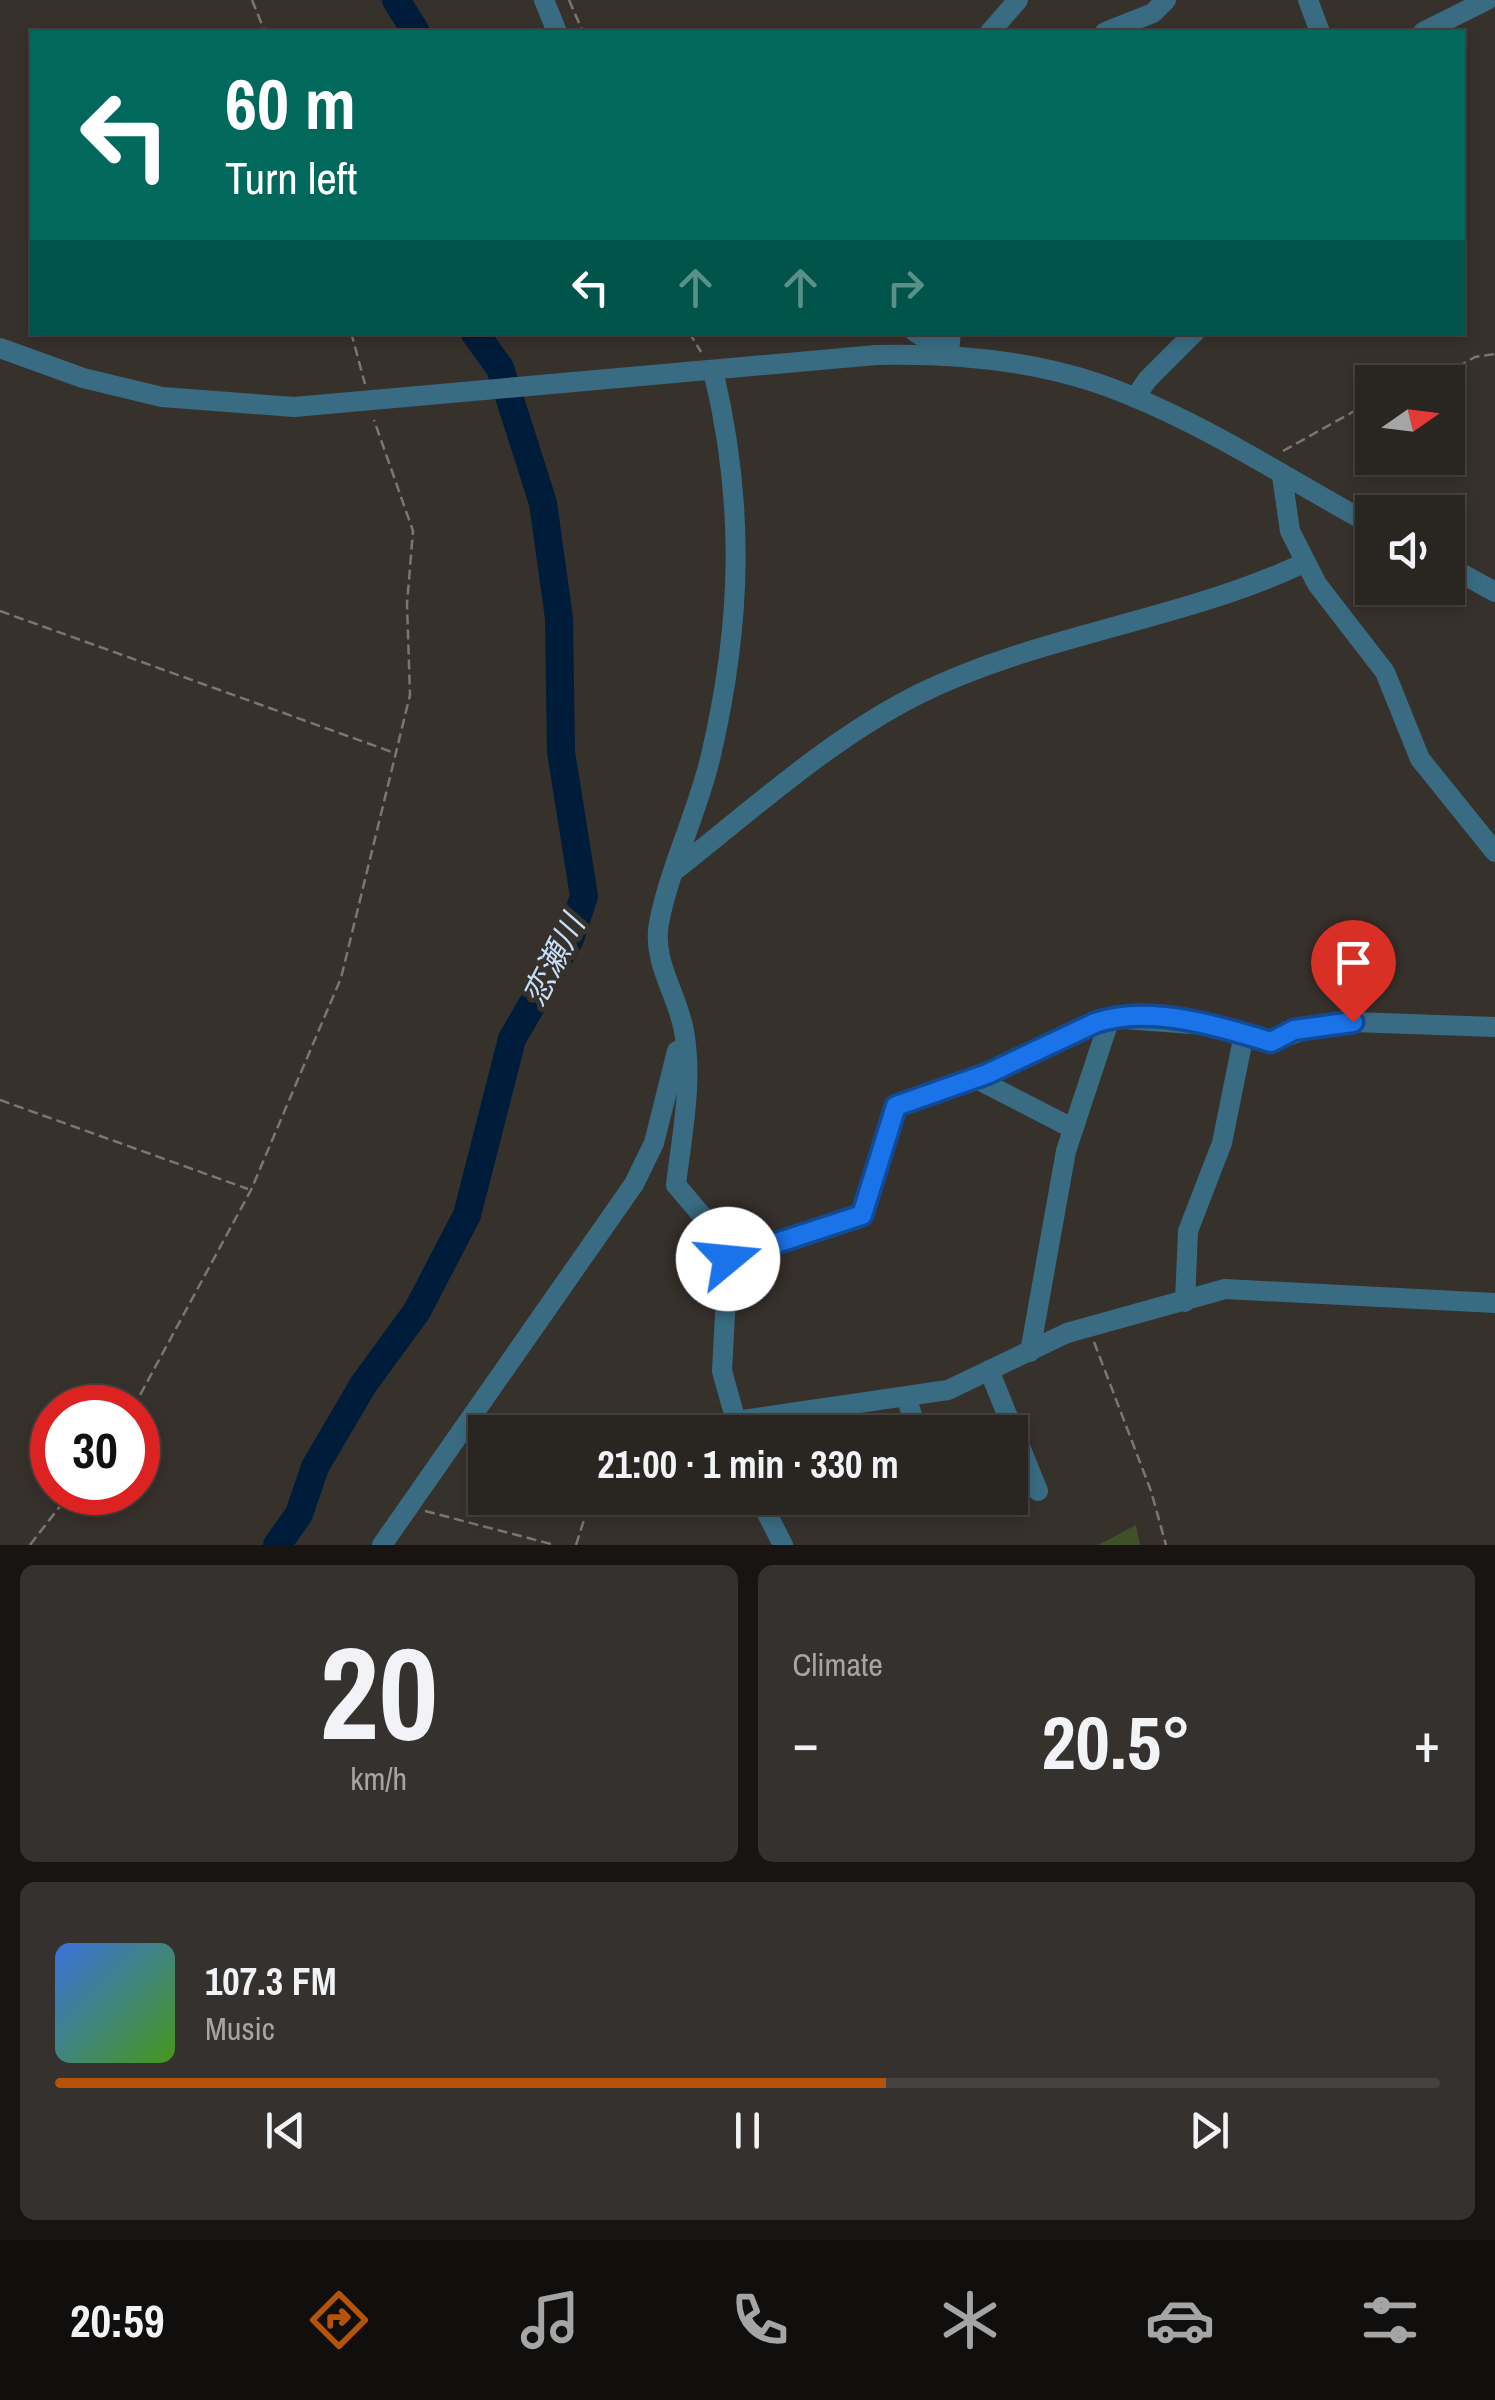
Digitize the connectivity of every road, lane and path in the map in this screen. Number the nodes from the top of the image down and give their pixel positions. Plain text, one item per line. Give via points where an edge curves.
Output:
1 (252, 0) edge
2 (544, 0) edge
3 (569, 0) edge
4 (1018, 0) edge
5 (1166, 0) edge
6 (1308, 0) edge
7 (1487, 0) edge
8 (265, 30) edge
9 (556, 30) edge
10 (582, 30) edge
11 (992, 30) edge
12 (1110, 30) edge
13 (1319, 30) edge
14 (1427, 30) edge
15 (351, 335) edge
16 (691, 335) edge
17 (925, 335) edge
18 (1193, 335) edge
19 (950, 343) edge
20 (0, 348) edge
21 (1495, 354) edge
22 (1461, 365) edge
23 (713, 370) junction
24 (366, 385) dead end
25 (1135, 398) junction
26 (1355, 411) edge
27 (374, 418) dead end
28 (1260, 464) junction
29 (1282, 476) junction
30 (1355, 516) edge
31 (1306, 562) junction
32 (1465, 575) edge
33 (1495, 592) edge
34 (0, 611) edge
35 (394, 753) junction
36 (1495, 852) edge
37 (676, 869) junction
38 (1110, 1018) junction
39 (683, 1025) junction
40 (1495, 1027) edge
41 (1244, 1034) junction
42 (975, 1078) junction
43 (0, 1100) edge
44 (1072, 1128) junction
45 (251, 1190) junction
46 (728, 1259) junction
47 (1185, 1302) junction
48 (1495, 1303) edge
49 (1088, 1326) dead end
50 (1030, 1352) junction
51 (990, 1370) junction
52 (145, 1385) edge
53 (907, 1399) junction
54 (734, 1415) edge
55 (847, 1415) edge
56 (912, 1415) edge
57 (1038, 1490) dead end
58 (409, 1506) junction
59 (53, 1515) edge
60 (586, 1515) edge
61 (768, 1515) edge
62 (30, 1545) edge
63 (382, 1545) edge
64 (555, 1545) edge
65 (576, 1545) edge
66 (783, 1545) edge
67 (1166, 1545) edge

1 - 8 path
2 - 9 street
3 - 10 path
4 - 11 street
5 - 12 street via 1153,14
6 - 13 street
7 - 14 street
15 - 24 path
16 - 23 path
17 - 19 street
18 - 25 street
19 - 23 street
19 - 25 street
20 - 23 street via 162,397 294,407
21 - 22 path
23 - 37 street via 729,438 738,598 711,755
25 - 28 street
26 - 28 path
27 - 35 path via 413,532 410,695
28 - 29 street
29 - 30 street
29 - 31 street via 1290,531
31 - 36 street via 1384,672 1420,759
31 - 37 street via 917,695 796,776
32 - 33 street
34 - 35 path
35 - 45 path via 342,978
37 - 39 street via 659,925 660,957
38 - 41 street via 1142,1016
38 - 42 street
38 - 44 street
39 - 46 street via 688,1084 676,1185 716,1232
39 - 58 street via 654,1143 634,1184
40 - 41 street via 1353,1022 1306,1028 1271,1042
41 - 47 street via 1222,1142 1188,1231
42 - 44 street
42 - 46 street via 896,1106 862,1215
43 - 45 path
44 - 50 street
45 - 52 path
46 - 54 street via 722,1371
47 - 48 street via 1225,1289
47 - 50 street via 1067,1333
49 - 67 path
50 - 51 street
51 - 53 street via 948,1390
51 - 57 street
53 - 55 street
53 - 56 street
58 - 63 street
58 - 64 path
59 - 62 path
60 - 65 path
61 - 66 street

